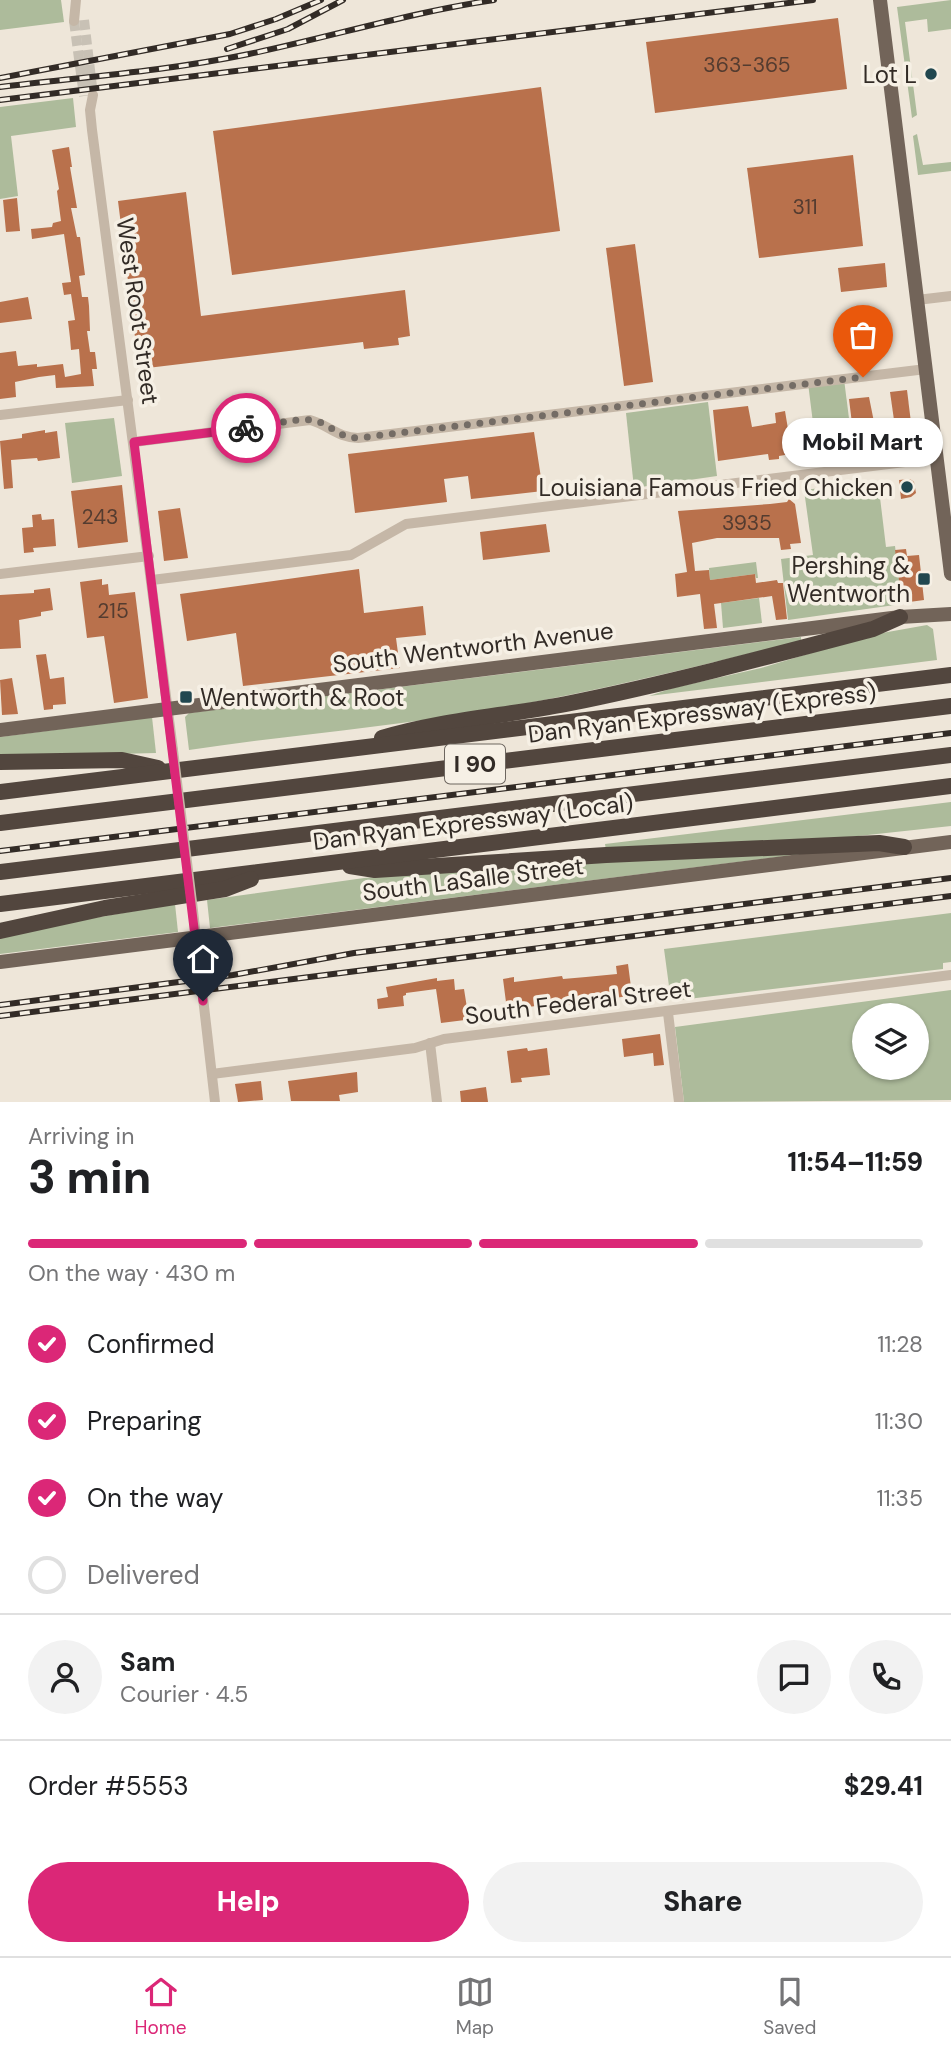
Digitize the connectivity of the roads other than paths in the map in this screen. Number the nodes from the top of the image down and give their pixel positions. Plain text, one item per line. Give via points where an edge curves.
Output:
1 (880, 0) edge
2 (77, 3) edge
3 (79, 20) tunnel mouth
4 (88, 96) tunnel mouth
5 (951, 296) edge
6 (917, 300) junction
7 (926, 369) junction
8 (128, 400) junction
9 (0, 415) edge
10 (134, 442) junction
11 (937, 458) junction
12 (149, 556) junction
13 (0, 574) edge
14 (951, 574) edge
15 (152, 580) junction
16 (951, 614) edge
17 (900, 617) junction
18 (951, 675) edge
19 (951, 706) edge
20 (168, 708) junction
21 (0, 730) edge
22 (335, 752) junction
23 (951, 755) edge
24 (0, 762) edge
25 (171, 771) junction
26 (951, 786) edge
27 (0, 792) edge
28 (0, 823) edge
29 (951, 842) edge
30 (904, 847) junction
31 (327, 863) junction
32 (279, 869) junction
33 (0, 872) edge
34 (0, 904) edge
35 (0, 931) edge
36 (196, 938) junction
37 (0, 962) edge
38 (951, 975) edge
39 (668, 1013) junction
40 (430, 1043) junction
41 (212, 1074) junction
42 (215, 1102) edge
43 (437, 1102) edge
44 (679, 1102) edge

1 - 6 main road
2 - 3 street
4 - 8 street, West Root Street
5 - 6 street
6 - 7 main road
7 - 10 street via 358,438 345,438 310,420
7 - 11 main road
8 - 9 street
8 - 10 street, West Root Street
10 - 12 street, West Root Street
11 - 14 main road
11 - 15 street via 406,524 351,555
12 - 13 street
12 - 15 street, West Root Street
15 - 20 street, West Root Street
16 - 17 main road, South Wentworth Avenue
17 - 20 main road, South Wentworth Avenue
17 - 22 highway via 873,629 695,676 413,729
18 - 22 highway, I 90
19 - 28 highway, Dan Ryan Expressway (Express) / I 90
20 - 21 main road, South Wentworth Avenue
20 - 36 street, West Root Street, bridge
22 - 25 highway, I 90
23 - 33 highway, I 90
24 - 25 highway via 122,760
25 - 27 highway, I 90
26 - 31 highway, Dan Ryan Expressway (Local)
29 - 30 main road, South LaSalle Street
30 - 31 highway via 879,843 726,849 375,870
30 - 36 main road, South LaSalle Street
31 - 32 highway, Dan Ryan Expressway (Local)
32 - 34 highway, Dan Ryan Expressway (Local)
32 - 35 highway via 225,889
36 - 37 main road, South LaSalle Street
36 - 41 street, West Root Street
38 - 39 street, South Federal Street
39 - 40 street, South Federal Street
39 - 44 street
40 - 41 street, South Federal Street
40 - 43 street
41 - 42 street, West Root Street

